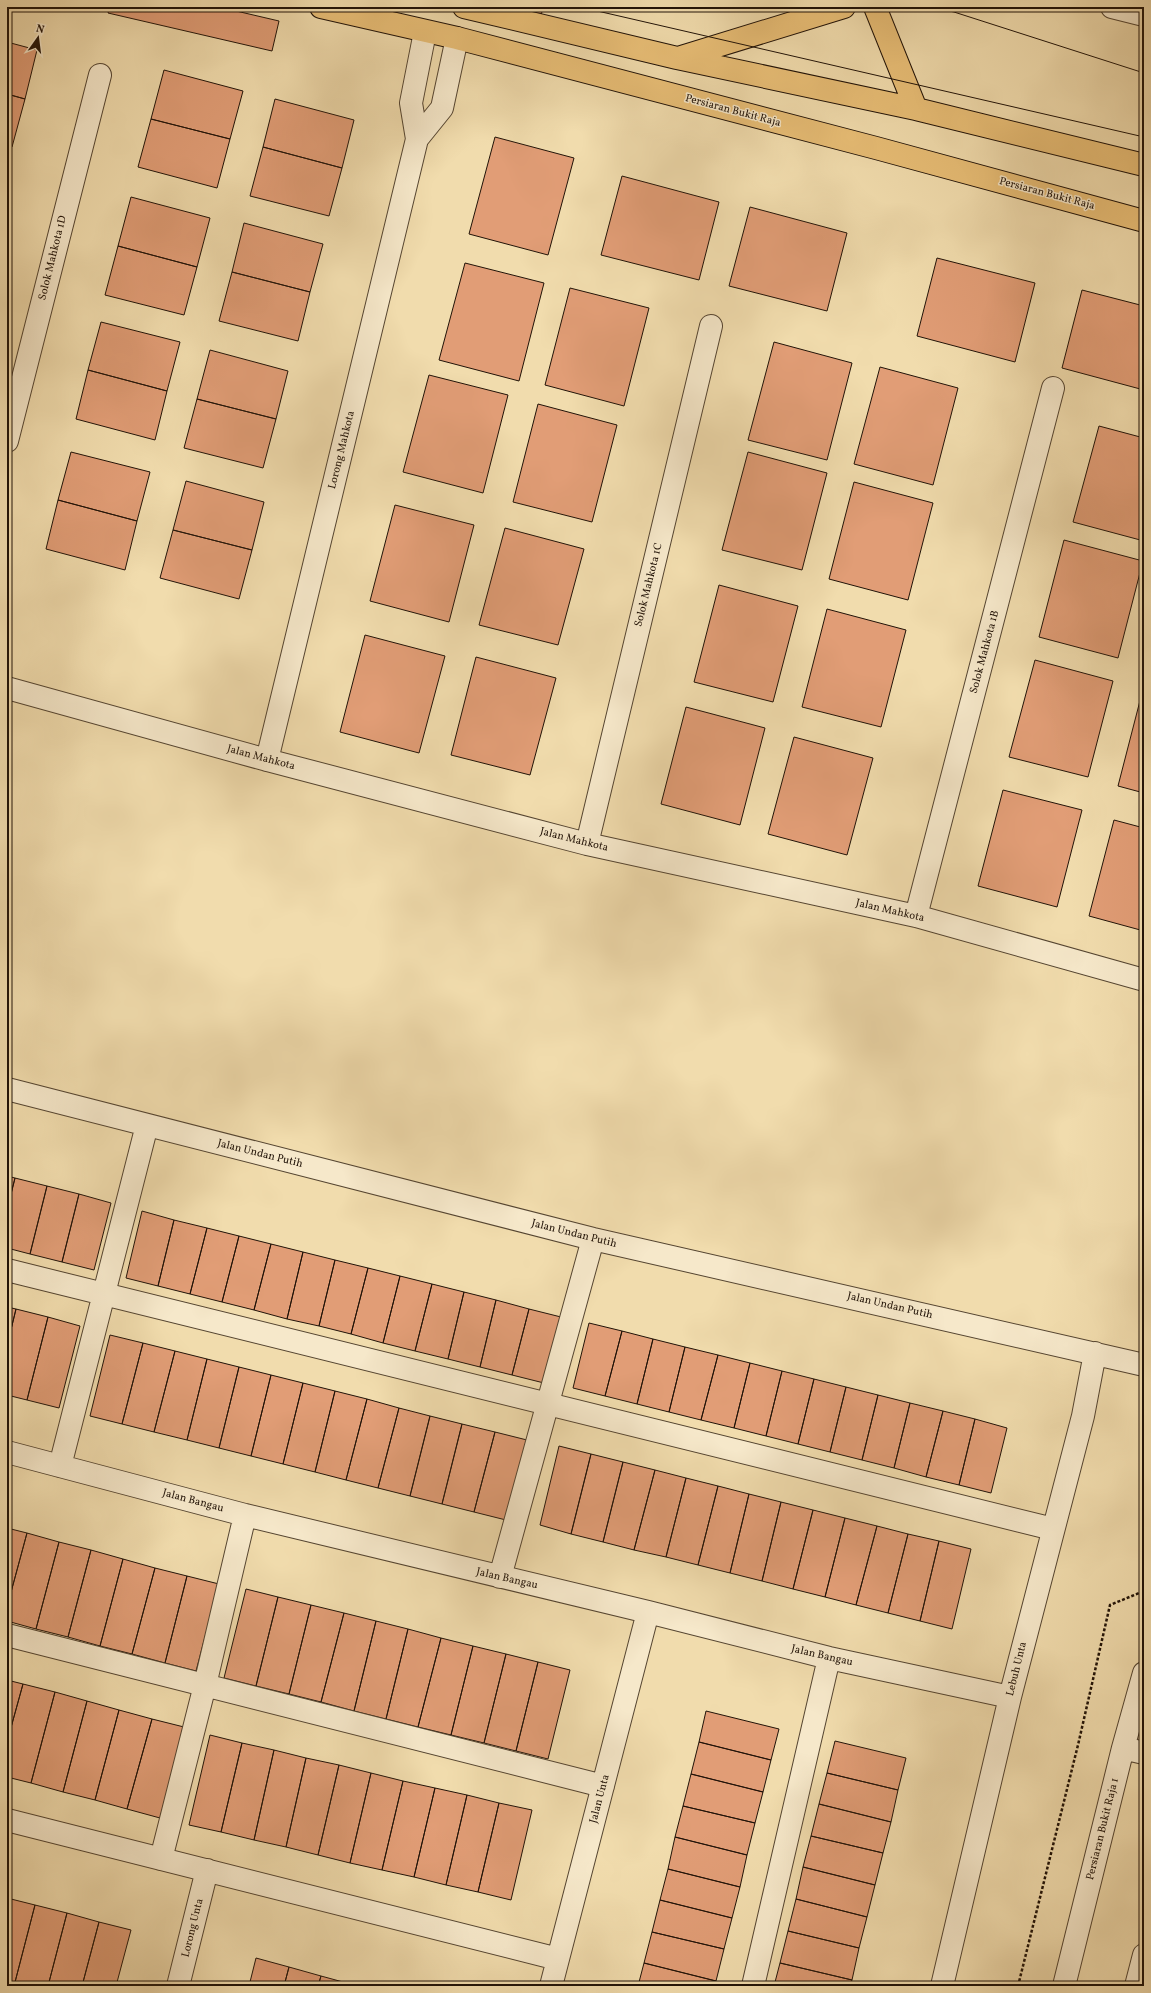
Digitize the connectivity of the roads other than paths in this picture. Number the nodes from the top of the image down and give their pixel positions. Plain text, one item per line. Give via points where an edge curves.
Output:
1 (321, 7) edge
2 (464, 7) edge
3 (844, 7) edge
4 (875, 7) edge
5 (1112, 7) edge
6 (1144, 15) edge
7 (425, 32) junction
8 (457, 38) junction
9 (677, 58) junction
10 (100, 75) dead end
11 (916, 109) junction
12 (417, 139) junction
13 (1144, 166) edge
14 (1144, 221) edge
15 (712, 326) dead end
16 (1053, 388) dead end
17 (7, 441) edge
18 (7, 688) edge
19 (267, 760) junction
20 (587, 844) junction
21 (916, 916) junction
22 (1144, 980) edge
23 (7, 1089) edge
24 (147, 1125) junction
25 (593, 1239) junction
26 (7, 1270) edge
27 (104, 1294) junction
28 (1095, 1353) junction
29 (1144, 1365) edge
30 (547, 1404) junction
31 (7, 1452) edge
32 (60, 1466) junction
33 (245, 1515) junction
34 (1052, 1529) junction
35 (500, 1578) junction
36 (648, 1612) junction
37 (7, 1635) edge
38 (829, 1658) junction
39 (1144, 1673) edge
40 (205, 1685) junction
41 (1010, 1697) junction
42 (1123, 1748) junction
43 (1144, 1753) edge
44 (603, 1786) junction
45 (7, 1820) edge
46 (161, 1858) junction
47 (207, 1870) junction
48 (1144, 1955) edge
49 (558, 1959) junction
50 (178, 1986) edge
51 (551, 1986) edge
52 (753, 1986) edge
53 (942, 1986) edge
54 (1064, 1986) edge
55 (1136, 1986) edge

1 - 7 main road, Persiaran Bukit Raja
2 - 9 main road
3 - 9 main road
4 - 11 main road
5 - 6 street
7 - 8 main road, Persiaran Bukit Raja
7 - 12 street via 412,103
8 - 12 street via 442,108
8 - 14 main road, Persiaran Bukit Raja
9 - 11 main road
10 - 17 street, Solok Mahkota 1D
11 - 13 main road
12 - 19 street, Lorong Mahkota
15 - 20 street, Solok Mahkota 1C
16 - 21 street, Solok Mahkota 1B
18 - 19 street, Jalan Mahkota
19 - 20 street, Jalan Mahkota
20 - 21 street, Jalan Mahkota
21 - 22 street, Jalan Mahkota
23 - 24 street, Jalan Undan Putih
24 - 25 street, Jalan Undan Putih
24 - 27 street
25 - 28 street, Jalan Undan Putih
25 - 30 street
26 - 27 street
27 - 30 street
27 - 32 street
28 - 29 street, Jalan Undan Putih
28 - 34 street, Lebuh Unta via 1082,1416
30 - 34 street
30 - 35 street
31 - 32 street, Jalan Bangau
32 - 33 street, Jalan Bangau
33 - 35 street, Jalan Bangau
33 - 40 street
34 - 41 street, Lebuh Unta
35 - 36 street, Jalan Bangau
36 - 38 street, Jalan Bangau
36 - 44 street, Jalan Unta
37 - 40 street
38 - 41 street, Jalan Bangau
38 - 52 street
39 - 42 street, Persiaran Bukit Raja 1
40 - 44 street
40 - 46 street
41 - 53 street, Lebuh Unta
42 - 43 street
42 - 54 street, Persiaran Bukit Raja 1
44 - 49 street, Jalan Unta
45 - 46 street
46 - 47 street
47 - 49 street
47 - 50 street, Lorong Unta
48 - 55 street
49 - 51 street, Jalan Unta

